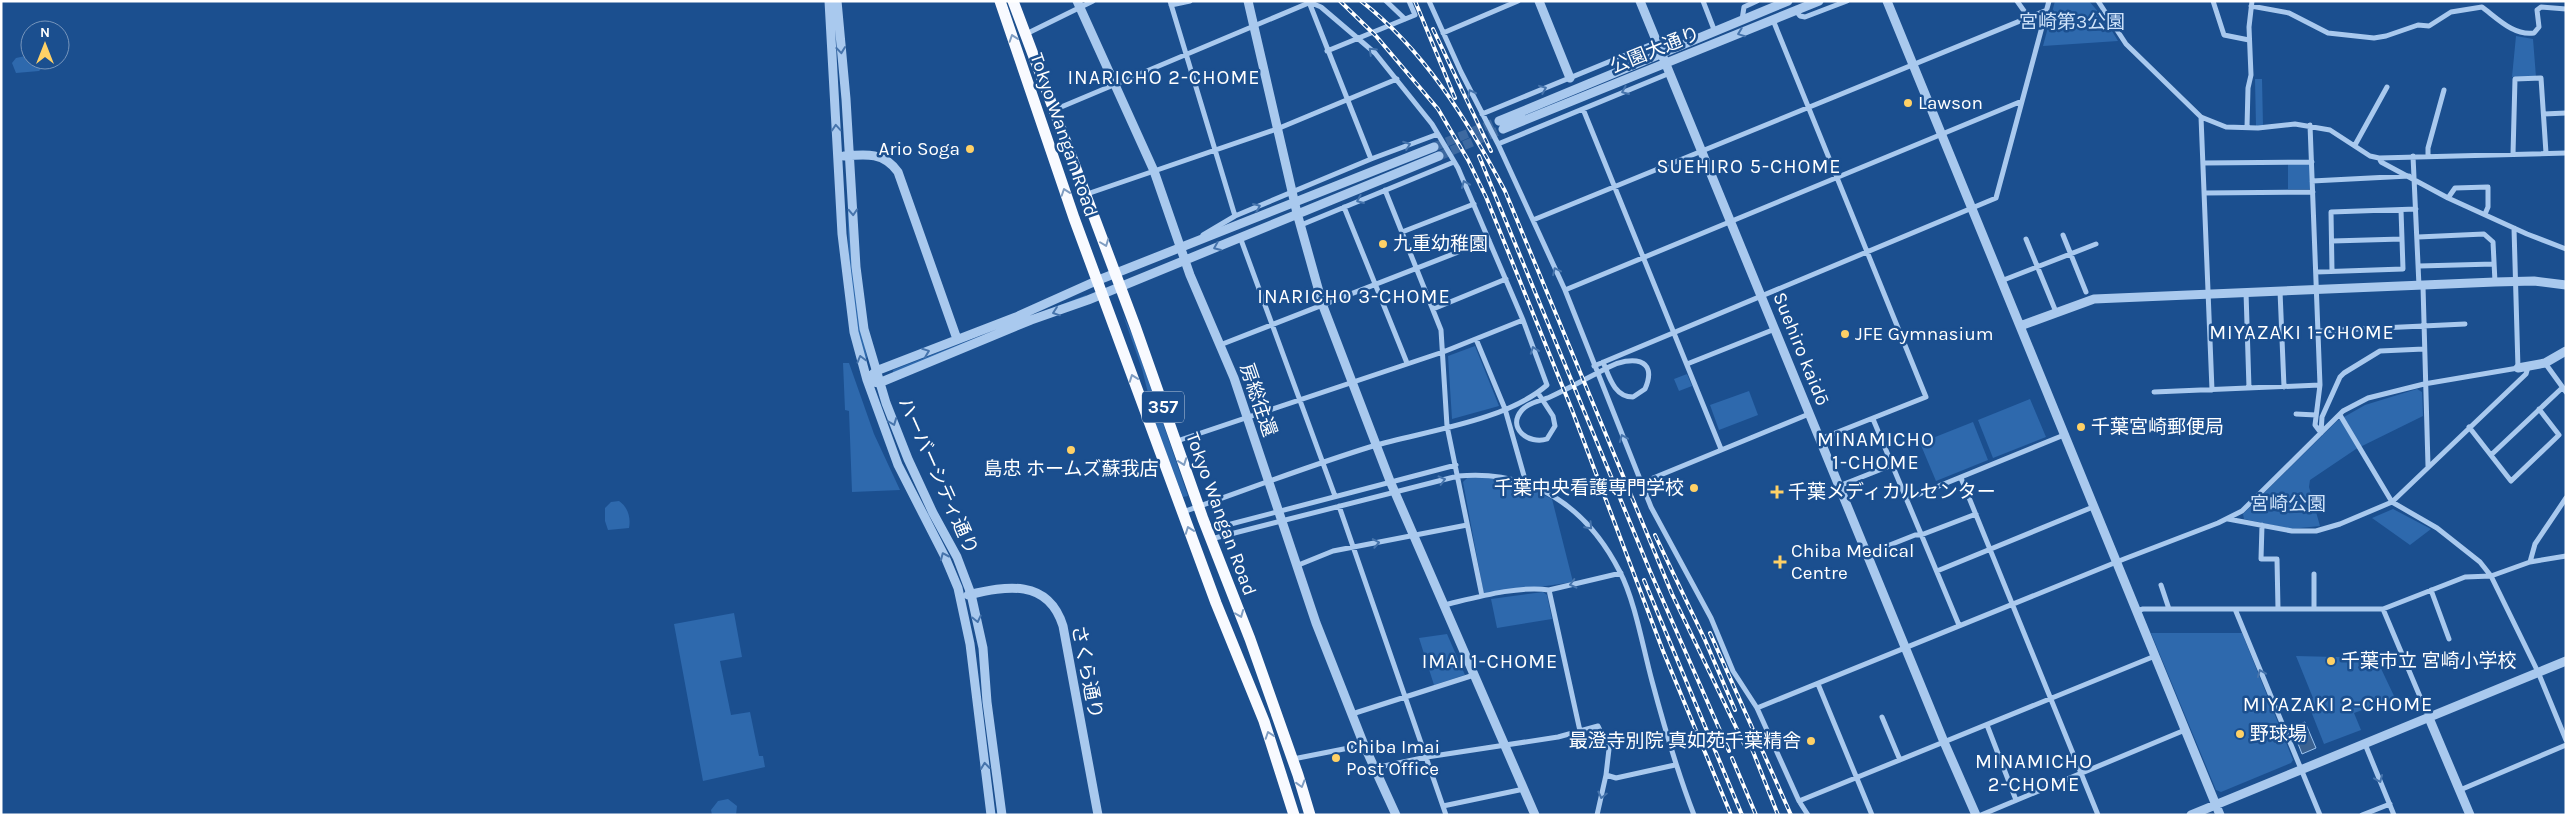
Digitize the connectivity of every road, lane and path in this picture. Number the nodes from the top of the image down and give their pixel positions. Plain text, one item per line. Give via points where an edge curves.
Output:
1 (829, 1) edge
2 (837, 1) edge
3 (1000, 1) edge
4 (1013, 1) edge
5 (1092, 1) edge
6 (1190, 1) edge
7 (1248, 1) edge
8 (1386, 1) edge
9 (1409, 1) edge
10 (1429, 1) edge
11 (1518, 1) edge
12 (1539, 1) edge
13 (1640, 1) edge
14 (1703, 1) edge
15 (1757, 1) edge
16 (1788, 1) edge
17 (1819, 1) edge
18 (1847, 1) edge
19 (1887, 1) edge
20 (2017, 1) edge
21 (2049, 1) edge
22 (2098, 1) edge
23 (2213, 1) edge
24 (1310, 2) edge
25 (1170, 3) edge
26 (1078, 4) edge
27 (2251, 4) edge
28 (2566, 9) edge
29 (2047, 10) junction
30 (1796, 11) junction
31 (2029, 18) junction
32 (1405, 20) junction
33 (1742, 20) junction
34 (1773, 20) junction
35 (1254, 25) junction
36 (1715, 32) junction
37 (1443, 33) junction
38 (1026, 34) junction
39 (1358, 38) junction
40 (2249, 40) junction
41 (1657, 42) junction
42 (1327, 51) junction
43 (1185, 54) junction
44 (1664, 58) junction
45 (1912, 65) junction
46 (1670, 73) junction
47 (1570, 78) junction
48 (1397, 79) junction
49 (1115, 84) junction
50 (2387, 87) dead end
51 (2444, 90) dead end
52 (1347, 100) junction
53 (2022, 101) junction
54 (1809, 108) junction
55 (1583, 109) junction
56 (1054, 110) junction
57 (2566, 113) edge
58 (1482, 114) junction
59 (2544, 114) junction
60 (2200, 117) junction
61 (1501, 125) tunnel mouth
62 (2310, 125) junction
63 (2247, 127) junction
64 (1277, 129) junction
65 (1438, 134) junction
66 (1941, 136) junction
67 (1498, 144) junction
68 (2355, 145) junction
69 (1434, 147) tunnel mouth
70 (1215, 150) junction
71 (1703, 151) junction
72 (2566, 153) edge
73 (2513, 154) junction
74 (2546, 154) junction
75 (839, 156) junction
76 (849, 156) junction
77 (1438, 156) tunnel mouth
78 (2413, 156) junction
79 (2428, 156) junction
80 (2378, 158) junction
81 (1371, 159) junction
82 (1454, 162) junction
83 (2202, 162) junction
84 (2312, 162) junction
85 (1154, 171) junction
86 (2413, 177) junction
87 (1837, 178) junction
88 (2312, 181) junction
89 (1614, 186) junction
90 (1385, 190) junction
91 (1292, 192) junction
92 (2313, 192) junction
93 (2204, 193) junction
94 (1086, 194) junction
95 (2448, 198) junction
96 (1474, 204) junction
97 (1344, 207) junction
98 (1296, 208) junction
99 (1972, 209) junction
100 (2416, 209) junction
101 (2401, 210) junction
102 (2484, 214) junction
103 (1235, 216) junction
104 (1533, 220) junction
105 (1731, 221) junction
106 (1301, 225) junction
107 (2514, 228) junction
108 (1402, 232) junction
109 (2063, 235) dead end
110 (1240, 237) junction
111 (2418, 237) junction
112 (1200, 239) junction
113 (2026, 239) dead end
114 (2402, 239) junction
115 (1489, 240) junction
116 (2332, 241) junction
117 (2096, 244) dead end
118 (1180, 247) junction
119 (2566, 250) edge
120 (1868, 252) junction
121 (2070, 254) junction
122 (1643, 256) junction
123 (1185, 261) junction
124 (2494, 264) junction
125 (2419, 266) junction
126 (2038, 267) junction
127 (1416, 268) junction
128 (2332, 271) junction
129 (2316, 272) junction
130 (1116, 273) junction
131 (1506, 279) junction
132 (1096, 281) junction
133 (2001, 281) junction
134 (2515, 281) junction
135 (2495, 282) junction
136 (1376, 285) junction
137 (2421, 286) junction
138 (2566, 286) edge
139 (1121, 287) junction
140 (1565, 290) junction
141 (2280, 290) junction
142 (2316, 290) junction
143 (2086, 292) dead end
144 (2246, 292) junction
145 (2208, 294) junction
146 (1102, 295) junction
147 (1761, 295) junction
148 (1323, 306) junction
149 (1433, 309) junction
150 (2056, 312) junction
151 (1523, 320) junction
152 (2466, 324) dead end
153 (1273, 325) junction
154 (2020, 326) junction
155 (2423, 327) junction
156 (1775, 329) junction
157 (1675, 331) junction
158 (2318, 331) junction
159 (958, 339) junction
160 (1476, 339) junction
161 (1220, 345) junction
162 (2424, 349) junction
163 (2566, 351) edge
164 (1443, 352) junction
165 (1603, 362) junction
166 (1407, 363) junction
167 (2545, 363) junction
168 (1687, 364) junction
169 (1594, 366) junction
170 (2528, 367) junction
171 (2518, 368) junction
172 (876, 371) junction
173 (867, 380) junction
174 (1350, 382) junction
175 (879, 383) junction
176 (2424, 384) junction
177 (2320, 385) junction
178 (2284, 387) junction
179 (2249, 388) junction
180 (2212, 390) junction
181 (2564, 390) edge
182 (1538, 392) junction
183 (2154, 392) dead end
184 (1300, 399) junction
185 (1505, 409) junction
186 (2539, 409) junction
187 (1810, 414) junction
188 (2296, 414) dead end
189 (2316, 415) junction
190 (2340, 415) junction
191 (1247, 417) junction
192 (1873, 418) junction
193 (1447, 426) junction
194 (2469, 427) junction
195 (2321, 433) junction
196 (2064, 435) junction
197 (1820, 439) junction
198 (1175, 441) junction
199 (1375, 446) junction
200 (1722, 449) junction
201 (2491, 455) junction
202 (1323, 462) junction
203 (1892, 464) junction
204 (1456, 465) junction
205 (2428, 466) junction
206 (1458, 476) junction
207 (1961, 478) junction
208 (1267, 480) junction
209 (1390, 480) junction
210 (1526, 483) junction
211 (1641, 483) junction
212 (1839, 486) junction
213 (1395, 492) junction
214 (1335, 496) junction
215 (2566, 498) edge
216 (1907, 499) junction
217 (2392, 502) junction
218 (1198, 506) junction
219 (1339, 506) junction
220 (2093, 507) junction
221 (1277, 511) junction
222 (1182, 512) junction
223 (1976, 514) junction
224 (2228, 519) junction
225 (1281, 521) junction
226 (1468, 525) junction
227 (2262, 525) junction
228 (1209, 535) junction
229 (1921, 535) junction
230 (1413, 536) junction
231 (1353, 547) junction
232 (1990, 549) junction
233 (1867, 554) junction
234 (2566, 556) edge
235 (2116, 562) junction
236 (2530, 562) junction
237 (1296, 566) junction
238 (1936, 571) junction
239 (1621, 573) junction
240 (2314, 574) dead end
241 (2491, 576) junction
242 (2162, 585) dead end
243 (1549, 590) junction
244 (2431, 590) junction
245 (971, 594) junction
246 (1482, 596) junction
247 (960, 597) junction
248 (2012, 604) junction
249 (1444, 605) junction
250 (2169, 609) junction
251 (2235, 609) junction
252 (2278, 609) junction
253 (2314, 609) junction
254 (2383, 609) junction
255 (2136, 611) junction
256 (1959, 625) junction
257 (2449, 639) dead end
258 (1905, 648) junction
259 (2155, 656) junction
260 (2566, 662) edge
261 (2538, 672) junction
262 (1474, 675) junction
263 (1818, 684) junction
264 (1405, 696) junction
265 (2051, 698) junction
266 (1757, 708) junction
267 (1351, 715) junction
268 (1882, 716) dead end
269 (2430, 718) junction
270 (1987, 725) junction
271 (2184, 730) junction
272 (1580, 731) junction
273 (2566, 740) edge
274 (1944, 742) junction
275 (2365, 744) junction
276 (1364, 745) junction
277 (2566, 745) edge
278 (1506, 747) junction
279 (1427, 758) junction
280 (1293, 759) junction
281 (1900, 760) junction
282 (1675, 765) junction
283 (1374, 768) junction
284 (2301, 769) junction
285 (2082, 774) junction
286 (1606, 775) junction
287 (1856, 778) junction
288 (1524, 789) junction
289 (2460, 790) junction
290 (2016, 800) junction
291 (1798, 801) junction
292 (2390, 804) junction
293 (2215, 805) junction
294 (1444, 806) junction
295 (991, 815) edge
296 (1002, 815) edge
297 (1098, 815) edge
298 (1294, 815) edge
299 (1310, 815) edge
300 (1396, 815) edge
301 (1446, 815) edge
302 (1535, 815) edge
303 (1597, 815) edge
304 (1694, 815) edge
305 (1808, 815) edge
306 (1872, 815) edge
307 (1976, 815) edge
308 (1981, 815) edge
309 (2098, 815) edge
310 (2191, 815) edge
311 (2220, 815) edge
312 (2320, 815) edge
313 (2362, 815) edge
314 (2394, 815) edge
315 (2470, 815) edge

75 -> 1 street, ハーバーシティ通り
2 -> 76 street, ハーバーシティ通り
132 -> 3 highway, Tokyo Wangan Road / 357
4 - 38 highway, Tokyo Wangan Road / 357
5 - 26 street
6 - 25 street
7 - 35 street
8 - 32 street
9 - 32 street via 1415,15
10 - 37 street
11 - 37 street
12 - 47 street
13 - 41 street, Suehiro kaidō
14 - 36 street
15 - 33 street via 1744,7
16 - 33 street, 公園大通り
17 - 30 street, 公園大通り
18 - 30 street via 1805,17
19 - 45 street
20 - 31 street
21 - 29 street
22 - 60 street via 2126,44
23 - 40 street via 2224,35
24 - 35 street
24 - 39 street via 1321,7
24 - 42 street
25 - 43 street
26 - 38 street
26 - 49 street, 房総往還
27 - 28 street via 2289,14 2328,33 2374,38 2418,25 2429,26 2451,12 2475,6 2482,7 2524,35 2534,33 2539,27 2537,10 2541,7
27 - 40 street
29 - 31 street
29 - 53 street
30 - 34 street, 公園大通り
31 - 45 street
32 - 39 street
33 - 36 street, 公園大通り
34 -> 44 street, 公園大通り
34 - 54 street
35 - 43 street
35 - 64 street
36 - 44 street, 公園大通り
58 -> 37 street
38 - 56 highway, Tokyo Wangan Road / 357
39 - 42 street
48 -> 39 street
40 - 63 street via 2251,75
41 - 44 street, Suehiro kaidō
41 - 47 street
42 - 52 street
43 - 49 street
43 - 70 street
44 - 46 street, Suehiro kaidō
44 - 61 street, 公園大通り
45 - 54 street
45 - 66 street
46 -> 55 street
46 - 71 street, Suehiro kaidō
58 -> 47 street
48 - 52 street
48 - 65 street
49 - 56 street
49 - 85 street, 房総往還
50 - 68 street
51 - 79 street
52 - 64 street
52 - 81 street
53 - 66 street
53 - 99 street via 1996,198
54 - 71 street
54 - 87 street
55 - 67 street
55 - 89 street
56 - 94 highway, Tokyo Wangan Road / 357
57 - 59 street
58 - 67 street
59 - 73 street via 2541,78 2515,79
59 - 74 street
60 - 63 street via 2226,127
60 - 83 street
62 - 63 street
62 - 68 street via 2330,130
62 - 84 street
64 - 70 street
64 - 91 street
81 -> 65 street
65 - 82 street
66 - 87 street
66 - 99 street
67 - 104 street
68 - 80 street
69 - 98 street
70 - 85 street
70 - 103 street
71 - 89 street
71 - 105 street, Suehiro kaidō
72 - 74 street
73 - 74 street
73 - 79 street
75 - 76 street
173 -> 75 street, ハーバーシティ通り via 854,332 846,281
76 - 159 street via 880,156 898,172
76 -> 172 street, ハーバーシティ通り via 860,308
77 - 98 street
78 - 79 street
78 - 80 street
78 - 86 street
80 - 86 street
81 - 91 street
82 - 90 street
96 -> 82 street
83 - 84 street
83 - 93 street
84 - 88 street
85 - 94 street
85 - 118 street, 房総往還
86 - 88 street
86 - 95 street
86 - 100 street
87 - 105 street
87 - 120 street
88 - 92 street
89 - 104 street
89 - 122 street
90 -> 97 street
90 - 108 street
91 - 98 street
103 -> 91 street
92 - 93 street
92 - 129 street
93 - 145 street
94 -> 130 highway, Tokyo Wangan Road / 357
95 - 102 street
95 - 102 street via 2456,188 2488,187 2488,207
96 - 108 street
96 - 115 street
97 - 106 street
97 - 136 street
98 - 106 street
98 - 110 street
98 - 112 street
99 - 120 street
99 - 133 street
100 - 101 street
100 - 111 street
101 - 114 street
101 - 116 street via 2331,212
102 - 107 street
103 - 112 street
140 -> 104 street
105 - 122 street
105 - 147 street, Suehiro kaidō
106 - 148 street
107 - 119 street
107 - 134 street
108 - 127 street
109 - 121 street
110 -> 123 street
110 - 153 street
111 - 124 street via 2484,234 2493,242
111 - 125 street
112 - 118 street
113 - 126 street
114 - 116 street
114 - 128 street via 2404,268
115 - 127 street
115 - 131 street
116 - 128 street
117 - 121 street
118 - 123 street, 房総往還
118 - 130 street
120 - 147 street
120 - 192 street via 1926,397
121 - 126 street
121 - 143 street
122 - 140 street
122 - 157 street
123 - 139 street
123 - 161 street, 房総往還
124 - 125 street
124 - 135 street
125 - 137 street
126 - 133 street
126 - 150 street
127 - 136 street
127 - 149 street
128 - 129 street
129 - 142 street
130 - 132 street
130 - 139 highway, Tokyo Wangan Road / 357
131 - 149 street
131 - 151 street
132 - 146 highway, Tokyo Wangan Road / 357
132 - 159 street via 1016,318
133 - 154 street
134 - 135 street
134 - 138 street
134 - 171 street
135 - 137 street
136 - 148 street
136 - 166 street
137 - 142 street
137 - 155 street
139 - 146 street
139 - 198 highway, Tokyo Wangan Road / 357
140 - 169 street
141 - 142 street
141 - 144 street
141 - 178 street
142 - 158 street
144 - 145 street
144 - 179 street
145 - 150 street via 2094,299
145 - 180 street
146 -> 175 street via 1031,320
222 -> 146 highway, Tokyo Wangan Road / 357
147 - 156 street, Suehiro kaidō
147 - 157 street
148 - 153 street
148 - 174 street
149 - 164 street via 1441,330
150 - 154 street
151 - 160 street
182 -> 151 street via 1547,385
152 - 155 street
153 - 161 street
153 - 184 street
154 - 196 street
155 - 158 street
155 - 162 street
156 - 168 street
156 - 187 street, Suehiro kaidō
157 - 165 street
157 - 168 street
158 - 177 street
172 -> 159 street
160 - 164 street
160 - 185 street
161 - 191 street, 房総往還
162 - 176 street
162 - 195 street via 2380,352 2344,373 2322,417
163 - 167 street
164 - 166 street
164 - 193 street
165 - 169 street
165 - 182 street via 1606,370 1614,386 1622,394 1632,397 1645,389 1648,375 1643,364 1634,359 1617,362 1609,367 1600,371 1549,397 1541,400 1527,406 1522,410 1518,428 1534,441 1547,439 1555,426 1553,416 1548,408 1543,400
166 - 174 street
167 - 170 street
167 - 181 street
168 - 200 street
211 -> 169 street
170 - 171 street
170 - 194 street via 2526,374
171 - 176 street
172 - 173 street
172 - 175 street, ハーバーシティ通り
173 - 175 street
247 -> 173 street, ハーバーシティ通り via 945,557 898,465
174 - 184 street
174 - 199 street
175 -> 245 street, ハーバーシティ通り via 908,459 957,557
176 - 190 street via 2368,398
176 - 205 street
177 - 178 street
177 - 189 street
178 - 179 street
179 - 180 street
180 - 183 street
181 - 186 street
182 - 185 street
184 - 191 street
184 - 202 street
185 - 193 street
185 - 210 street
186 - 201 street
186 - 201 street via 2559,435 2511,481
187 - 197 street, Suehiro kaidō
187 - 200 street
188 - 189 street
189 - 195 street via 2315,425
190 - 195 street
190 - 217 street
191 - 198 street
191 - 208 street, 房総往還
192 - 197 street
192 - 203 street
193 - 199 street
193 - 204 street
194 - 201 street
194 - 205 street
195 - 224 street via 2264,492 2242,512
196 - 207 street
196 - 220 street
197 - 212 street, Suehiro kaidō
198 -> 218 highway, Tokyo Wangan Road / 357
199 - 202 street
199 - 209 street
200 - 211 street
202 - 208 street
202 - 214 street
203 - 212 street
203 - 216 street
204 - 206 street
204 - 209 street
205 - 217 street
206 - 210 street via 1495,475
213 -> 206 street
206 - 226 street
207 - 216 street
207 - 223 street
208 - 218 street
208 - 221 street, 房総往還
209 - 213 street
209 - 214 street
210 -> 239 street via 1554,497 1580,516 1594,531
211 - 266 street via 1711,618 1734,671
212 - 233 street, Suehiro kaidō
213 - 219 street
213 - 230 street
214 - 221 street
215 - 236 street via 2535,544
216 - 229 street
217 - 227 street via 2316,531 2292,531
217 - 241 street via 2437,528 2480,562
218 - 222 street
218 - 228 highway, Tokyo Wangan Road / 357
219 - 225 street
219 - 231 street
220 - 232 street
220 - 235 street
221 - 225 street, 房総往還
221 - 228 street
298 -> 222 highway, Tokyo Wangan Road / 357 via 1264,721
223 - 229 street
223 - 232 street
224 - 227 street
224 - 235 street
225 - 228 street
225 - 237 street, 房総往還
226 - 230 street
226 - 246 street
227 - 252 street via 2261,559 2277,559
228 -> 280 highway, Tokyo Wangan Road / 357
229 - 233 street via 1915,534
229 - 238 street
231 -> 230 street
230 - 249 street
231 - 237 street via 1333,551
231 - 264 street
232 - 238 street
232 - 248 street
233 - 258 street, Suehiro kaidō
234 - 236 street
235 - 248 street
235 - 255 street
236 - 241 street
237 - 267 street, 房総往還
238 - 256 street
239 -> 243 street
239 - 282 street
240 - 253 street
241 - 244 street via 2465,577
241 - 261 street
242 - 250 street
243 - 246 street via 1539,588
243 - 272 street
244 - 254 street
244 - 257 street
245 - 247 street, さくら通り
245 -> 296 street, ハーバーシティ通り via 982,648
245 - 297 street, さくら通り via 1008,587 1024,588 1044,598 1056,610 1063,626
246 - 249 street
295 -> 247 street, ハーバーシティ通り via 978,696
248 - 256 street
248 - 265 street
249 - 262 street
250 - 251 street
250 - 255 street
251 - 252 street
284 -> 251 street
252 - 253 street
253 - 254 street
254 - 269 street
255 - 259 street
256 - 258 street
258 - 263 street
258 - 274 street, Suehiro kaidō
259 - 265 street
259 - 271 street
260 - 261 street
261 - 269 street
261 - 273 street
262 - 264 street
262 - 278 street
263 - 266 street
263 - 287 street
264 - 267 street
264 - 279 street
265 - 270 street
265 - 285 street
266 - 291 street
267 - 276 street, 房総往還
268 - 281 street
269 - 275 street
269 - 289 street
270 - 274 street
270 - 290 street
271 - 285 street
271 - 293 street
272 - 278 street
272 - 286 street via 1598,726 1609,750
274 - 281 street
274 - 307 street, Suehiro kaidō
275 - 284 street
275 -> 292 street
276 - 280 street
276 - 283 street, 房総往還
277 - 289 street
278 - 279 street
278 - 288 street
279 - 283 street
279 - 294 street
280 -> 299 highway, Tokyo Wangan Road / 357
281 - 287 street
282 - 286 street via 1616,778
282 - 304 street
283 - 300 street, 房総往還
284 - 293 street
284 - 312 street
285 - 290 street
285 - 309 street
286 -> 303 street
287 - 291 street
287 - 306 street
288 - 294 street
288 - 302 street
289 - 315 street
290 - 308 street
291 - 305 street
292 - 313 street
292 - 314 street
293 - 310 street
293 - 311 street
294 - 301 street

